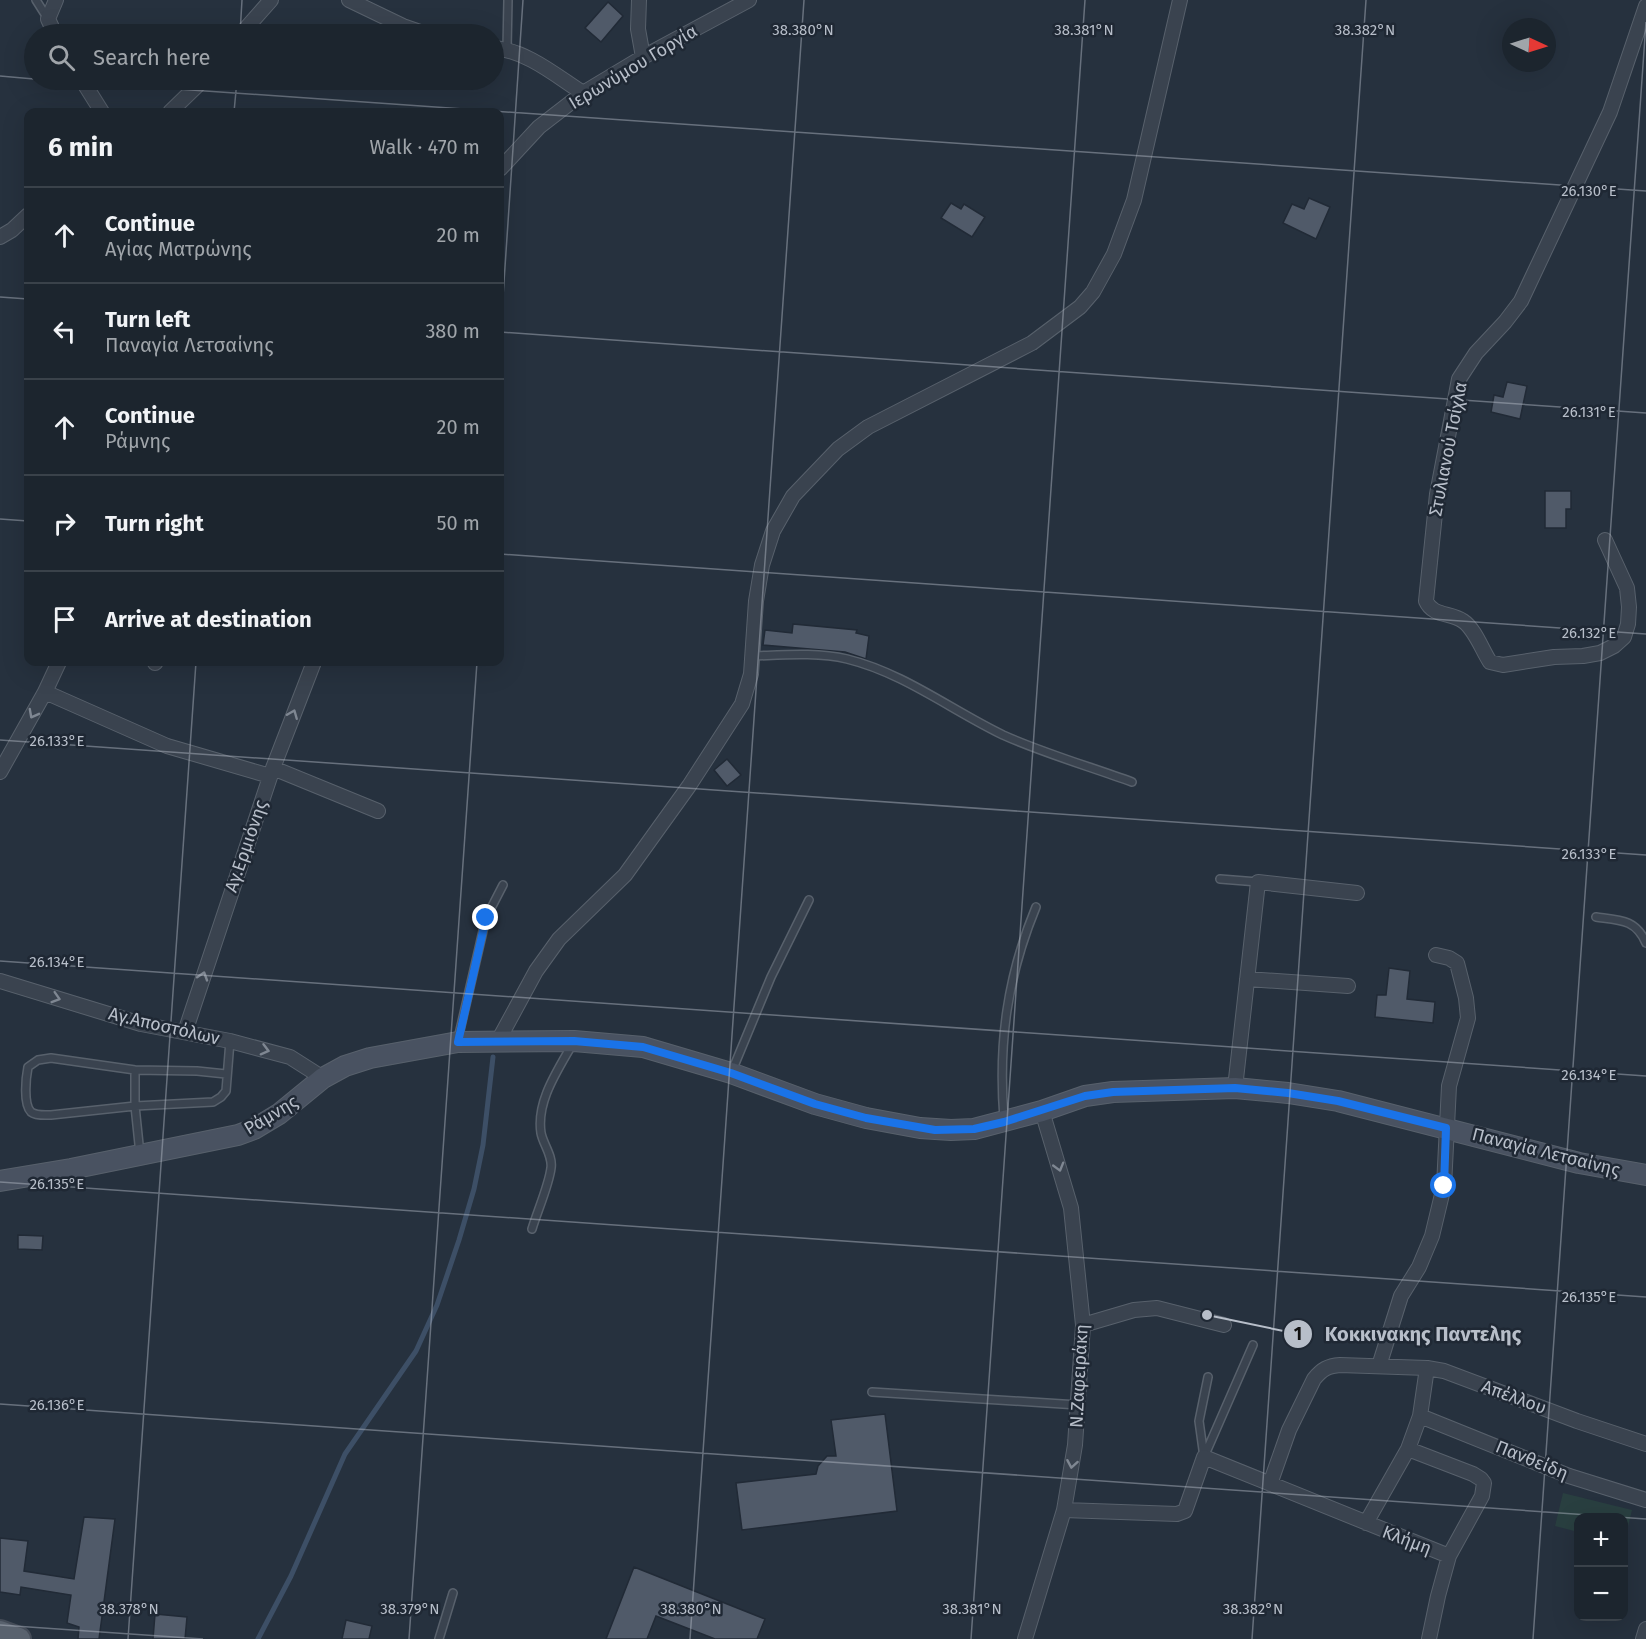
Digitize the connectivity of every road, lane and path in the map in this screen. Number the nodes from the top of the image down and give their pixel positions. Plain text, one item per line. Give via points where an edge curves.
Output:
1 (36, 0) edge
2 (56, 0) edge
3 (271, 0) edge
4 (349, 0) edge
5 (508, 0) edge
6 (639, 0) edge
7 (749, 0) edge
8 (1180, 0) edge
9 (1646, 6) edge
10 (48, 19) junction
11 (50, 24) edge
12 (250, 24) edge
13 (399, 24) edge
14 (504, 24) edge
15 (504, 50) edge
16 (643, 57) junction
17 (88, 90) edge
18 (193, 90) edge
19 (583, 93) junction
20 (100, 108) edge
21 (174, 108) edge
22 (504, 165) edge
23 (24, 219) edge
24 (0, 237) edge
25 (1605, 540) dead end
26 (752, 656) junction
27 (57, 666) edge
28 (312, 666) edge
29 (45, 692) junction
30 (0, 772) edge
31 (272, 772) junction
32 (1132, 782) dead end
33 (378, 811) dead end
34 (1220, 879) dead end
35 (1258, 882) junction
36 (503, 885) dead end
37 (1358, 892) dead end
38 (809, 900) dead end
39 (1036, 907) dead end
40 (1596, 917) dead end
41 (1646, 943) edge
42 (1436, 955) dead end
43 (1247, 979) junction
44 (0, 981) edge
45 (1348, 986) dead end
46 (185, 1032) junction
47 (230, 1041) junction
48 (498, 1041) junction
49 (574, 1041) junction
50 (458, 1042) junction
51 (135, 1070) junction
52 (731, 1073) junction
53 (226, 1074) junction
54 (323, 1078) junction
55 (1235, 1088) junction
56 (135, 1106) junction
57 (1042, 1111) junction
58 (1004, 1122) junction
59 (1446, 1128) junction
60 (140, 1154) junction
61 (1646, 1175) edge
62 (0, 1181) edge
63 (532, 1229) dead end
64 (1083, 1325) junction
65 (1224, 1325) dead end
66 (1253, 1345) dead end
67 (1379, 1366) junction
68 (1427, 1368) junction
69 (1208, 1377) dead end
70 (872, 1392) dead end
71 (1078, 1405) junction
72 (1420, 1416) junction
73 (1646, 1444) edge
74 (1408, 1449) junction
75 (1204, 1457) junction
76 (1270, 1484) junction
77 (1646, 1500) edge
78 (1064, 1510) junction
79 (1366, 1523) junction
80 (1449, 1556) junction
81 (453, 1593) dead end
82 (1646, 1629) edge
83 (439, 1639) edge
84 (1025, 1639) edge
85 (1430, 1639) edge
86 (1643, 1639) edge

1 - 10 lane
2 - 10 street
3 - 12 street
4 - 13 street
5 - 14 lane
6 - 16 street via 638,29
7 - 16 street, Ιερωνύμου Γοργία
8 - 26 street via 1134,200 1114,254 1093,292 1080,307 1032,343 868,427 812,475 793,496 768,541 756,601
9 - 25 street, Στυλιανού Τσίχλα via 1610,112 1521,301 1459,379 1437,494 1426,601 1435,612 1461,619 1468,625 1490,662 1496,664 1600,653 1624,637 1629,607 1627,588
10 - 11 street
15 - 19 street via 536,62
16 - 19 street, Ιερωνύμου Γοργία
17 - 20 street
18 - 21 street
19 - 22 street, Ιερωνύμου Γοργία via 539,127
23 - 24 street
26 - 32 lane via 830,656 856,662 901,679 1005,736
26 - 48 street via 742,704 689,786 626,875 559,939 536,971
27 - 29 street
31 -> 28 street, Αγ.Ερμιόνης
29 -> 30 street
29 - 31 street via 166,746
31 - 33 street
46 -> 31 street, Αγ.Ερμιόνης
34 - 35 lane
35 - 37 street
35 - 43 street
36 - 50 lane via 486,918
38 - 52 lane
39 - 58 lane via 1014,968 1005,1027
40 - 41 lane via 1634,925
42 - 59 street via 1456,963 1468,1018 1449,1086
43 - 45 street
43 - 55 street
44 -> 46 street, Αγ.Αποστόλων via 141,1024
46 - 47 street, Αγ.Αποστόλων
47 - 53 lane
47 -> 54 street, Αγ.Αποστόλων via 290,1057
48 - 49 main road, Παναγία Λετσαίνης
48 - 50 main road, Ράμνης
49 - 52 main road, Παναγία Λετσαίνης via 643,1047
49 - 63 lane via 544,1102 540,1123 552,1167
50 - 54 main road, Ράμνης via 370,1058
51 - 53 lane
51 - 56 lane
51 - 56 lane via 38,1059 28,1066 25,1079 27,1104 38,1115
52 - 58 main road, Παναγία Λετσαίνης via 815,1104 896,1124 951,1130
53 - 56 lane via 226,1091 213,1102
54 - 60 main road, Ράμνης via 254,1129
55 - 57 main road, Παναγία Λετσαίνης via 1113,1092 1085,1096
55 - 59 main road, Παναγία Λετσαίνης via 1338,1101
56 - 60 lane
57 - 58 main road, Παναγία Λετσαίνης
57 -> 64 street, Ν.Ζαφειράκη via 1071,1208
59 - 61 main road, Παναγία Λετσαίνης via 1579,1163
59 - 67 street via 1444,1186 1432,1236 1401,1296
60 - 62 main road, Ράμνης
64 - 65 street via 1134,1310 1157,1308
64 - 71 street, Ν.Ζαφειράκη
66 - 75 lane
67 - 68 street, Απέλλου
67 - 76 street, Απέλλου via 1340,1365 1320,1371 1289,1430
68 - 72 street
68 - 73 street, Απέλλου
69 - 75 lane via 1199,1421
70 - 71 lane
71 -> 78 street, Ν.Ζαφειράκη
72 - 74 street
72 - 77 street, Πανθείδη via 1569,1476
74 - 79 street
74 - 80 street via 1481,1479 1484,1489
75 - 76 street, Κλήμη
75 - 78 street via 1189,1503 1177,1514
76 - 79 street, Κλήμη
78 - 84 street, Ν.Ζαφειράκη
79 - 80 street, Κλήμη
80 - 85 street
81 - 83 lane
82 - 86 street

